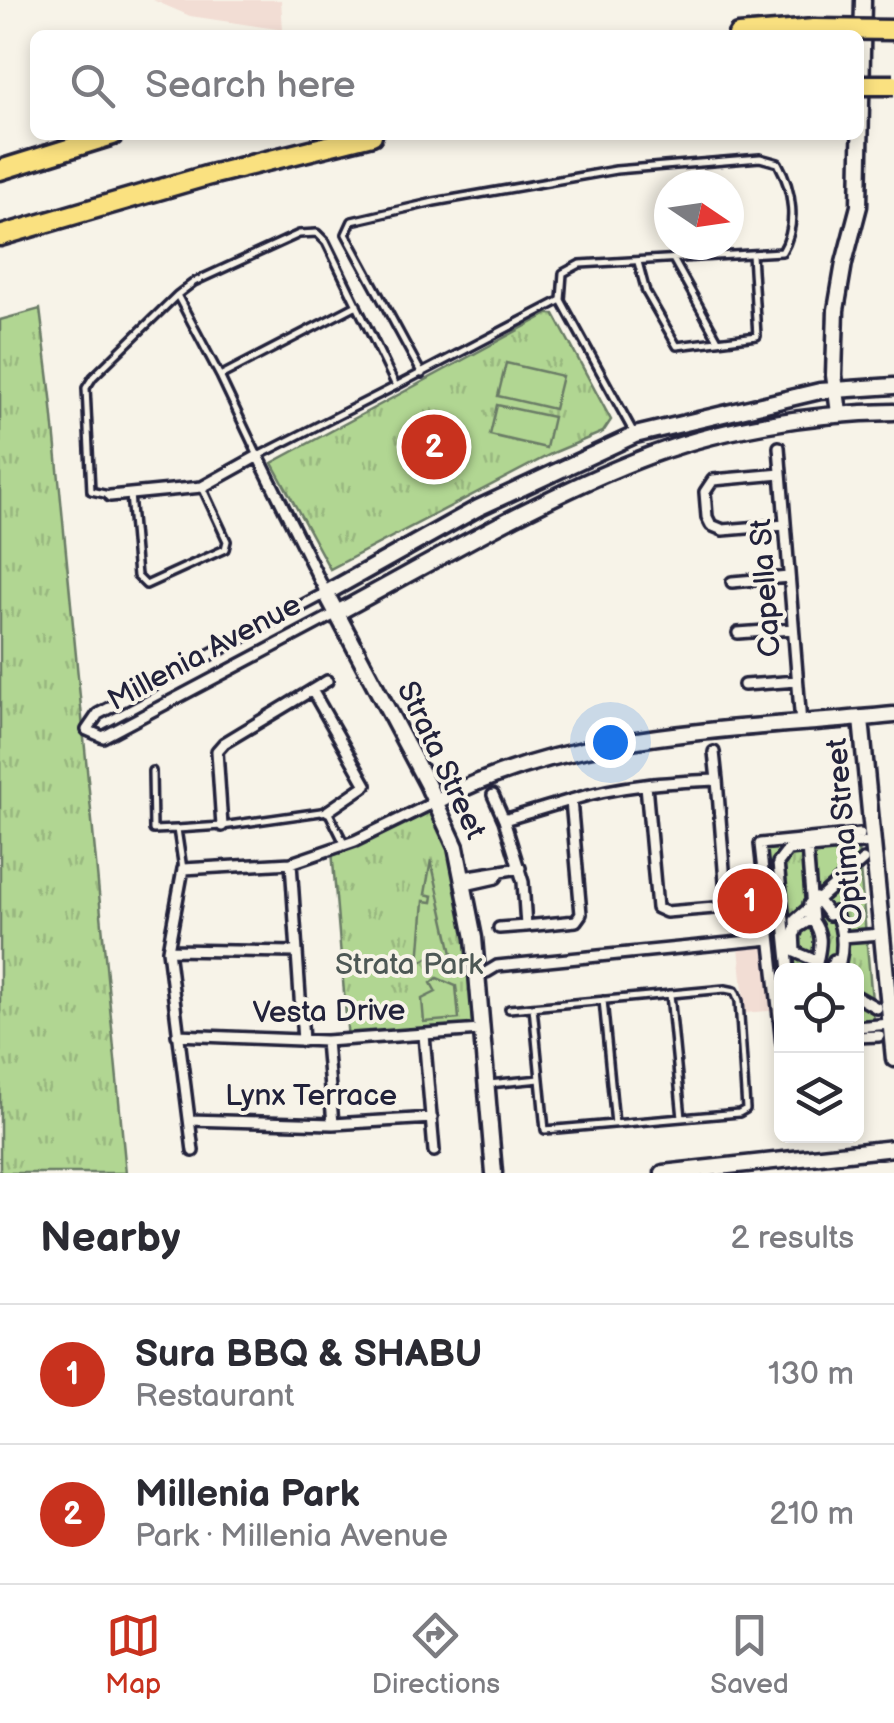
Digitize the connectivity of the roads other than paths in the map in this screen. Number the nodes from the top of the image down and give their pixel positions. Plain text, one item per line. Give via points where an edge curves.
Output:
1 (863, 0) edge
2 (801, 30) edge
3 (862, 30) edge
4 (894, 30) edge
5 (894, 85) edge
6 (864, 86) edge
7 (96, 140) edge
8 (352, 140) edge
9 (860, 140) edge
10 (0, 170) edge
11 (0, 236) edge
12 (752, 254) junction
13 (744, 255) edge
14 (674, 260) joint
15 (638, 262) junction
16 (177, 295) junction
17 (561, 300) junction
18 (357, 306) junction
19 (718, 341) junction
20 (422, 374) junction
21 (220, 376) junction
22 (396, 386) junction
23 (894, 386) edge
24 (835, 388) junction
25 (894, 412) edge
26 (839, 413) junction
27 (635, 435) junction
28 (780, 447) dead end
29 (258, 456) junction
30 (644, 457) junction
31 (781, 474) junction
32 (202, 487) junction
33 (130, 494) junction
34 (110, 496) joint
35 (786, 526) junction
36 (789, 577) junction
37 (732, 582) dead end
38 (326, 593) junction
39 (337, 613) junction
40 (793, 629) junction
41 (738, 633) dead end
42 (797, 681) junction
43 (327, 682) dead end
44 (744, 685) dead end
45 (312, 690) junction
46 (894, 715) edge
47 (861, 719) junction
48 (800, 724) junction
49 (714, 752) dead end
50 (152, 771) dead end
51 (717, 780) junction
52 (646, 785) junction
53 (494, 794) dead end
54 (570, 800) junction
55 (435, 802) junction
56 (328, 811) junction
57 (504, 820) junction
58 (222, 826) junction
59 (177, 828) junction
60 (866, 838) junction
61 (806, 844) junction
62 (344, 845) junction
63 (863, 860) dead end
64 (290, 863) junction
65 (520, 868) junction
66 (183, 869) junction
67 (464, 881) junction
68 (813, 904) junction
69 (526, 926) junction
70 (499, 928) dead end
71 (887, 933) edge
72 (842, 937) junction
73 (770, 942) junction
74 (792, 942) junction
75 (168, 950) junction
76 (296, 952) junction
77 (789, 963) edge
78 (801, 963) edge
79 (817, 963) edge
80 (833, 963) edge
81 (487, 972) dead end
82 (774, 976) edge
83 (670, 994) junction
84 (603, 1000) junction
85 (864, 1001) edge
86 (533, 1006) junction
87 (509, 1008) dead end
88 (877, 1008) dead end
89 (864, 1028) edge
90 (481, 1030) junction
91 (885, 1030) junction
92 (177, 1035) junction
93 (424, 1035) junction
94 (864, 1036) edge
95 (326, 1041) junction
96 (304, 1042) junction
97 (894, 1059) edge
98 (540, 1078) junction
99 (485, 1084) junction
100 (432, 1118) junction
101 (682, 1118) junction
102 (190, 1120) junction
103 (333, 1124) junction
104 (615, 1124) junction
105 (894, 1148) edge
106 (434, 1150) dead end
107 (193, 1151) dead end
108 (704, 1171) edge
109 (494, 1173) edge
110 (663, 1173) edge

1 - 3 street
2 - 4 highway, bridge
5 - 6 highway, bridge
7 - 10 highway
8 - 11 highway
9 - 24 street via 859,206 836,310
12 - 13 lane
12 - 19 lane via 757,336
12 - 20 lane via 782,252 792,234 788,180 778,163 760,158 616,170 352,221 346,234
14 - 15 lane
14 - 19 lane
15 - 17 lane via 580,264 563,273
15 - 19 lane via 646,292 676,346
16 - 18 lane via 300,234 317,233
16 - 21 lane
16 - 34 lane via 86,388 91,491
17 - 20 lane
17 - 27 lane
18 - 21 lane
18 - 22 lane
20 - 22 lane
21 - 29 lane
22 - 29 lane
23 - 24 street, Millenia Avenue
24 - 26 street
24 - 27 street, Millenia Avenue
25 - 26 street, Millenia Avenue
26 - 30 street, Millenia Avenue
27 - 30 street
27 - 38 street, Millenia Avenue via 478,508
28 - 31 street, Capella St
29 - 32 street
29 - 38 street, Strata Street
30 - 39 street, Millenia Avenue via 541,503
31 - 35 street, Capella St
31 - 35 street via 715,480 706,490 706,506 708,521 719,530
32 - 33 street
32 - 33 lane via 226,549 146,584 137,576
33 - 34 street
35 - 36 street, Capella St
36 - 37 street
36 - 40 street, Capella St
38 - 39 street, Strata Street
38 - 39 street, Millenia Avenue via 98,714 87,730 103,737
39 - 55 street, Strata Street
40 - 41 street
40 - 42 street, Capella St
42 - 44 street
42 - 48 street, Capella St
43 - 45 street
45 - 56 street via 366,784
45 - 58 street via 217,750
46 - 47 street
47 - 48 street
47 - 60 street, Optima Street
48 - 55 street via 628,740 530,762
49 - 51 street
50 - 59 lane via 154,830
51 - 52 street
51 - 52 street via 726,907 666,912 656,908
52 - 54 street
53 - 57 street
54 - 57 street
54 - 69 street via 581,914 576,921
55 - 62 street
55 - 67 street, Strata Street
56 - 58 lane
56 - 62 lane
57 - 65 street
58 - 59 lane
59 - 66 lane
60 - 61 street
60 - 71 street, Optima Street
61 - 68 street
61 - 73 street via 760,844
61 - 74 street via 788,850 778,864
62 - 64 street
63 - 68 street
64 - 66 street
64 - 76 street
65 - 67 street
65 - 69 street
66 - 75 street
67 - 90 street, Strata Street
68 - 72 street via 836,914
68 - 74 street via 795,920
68 - 79 street via 822,949
69 - 70 street
71 - 72 street
71 - 91 street, Optima Street
72 - 80 street via 840,962
73 - 74 street
73 - 81 street via 496,966
73 - 82 street
74 - 77 street
74 - 78 street
75 - 76 street
75 - 92 street
76 - 96 street
83 - 84 lane
83 - 101 lane
83 - 101 lane via 725,989 739,1002 746,1109
84 - 86 lane
84 - 104 lane
85 - 88 street
86 - 87 lane
86 - 98 lane
89 - 91 street
90 - 93 street, Vesta Drive
90 - 99 street, Strata Street
91 - 94 street
91 - 97 street, Optima Street
92 - 96 street, Vesta Drive
92 - 102 street
93 - 95 street, Vesta Drive
93 - 100 street
95 - 96 street, Vesta Drive
95 - 103 street
98 - 99 lane
98 - 104 lane via 545,1130
99 - 109 street, Strata Street
100 - 103 street, Lynx Terrace
100 - 106 street
101 - 104 lane
102 - 103 street, Lynx Terrace
102 - 107 street
105 - 108 street
108 - 110 street

